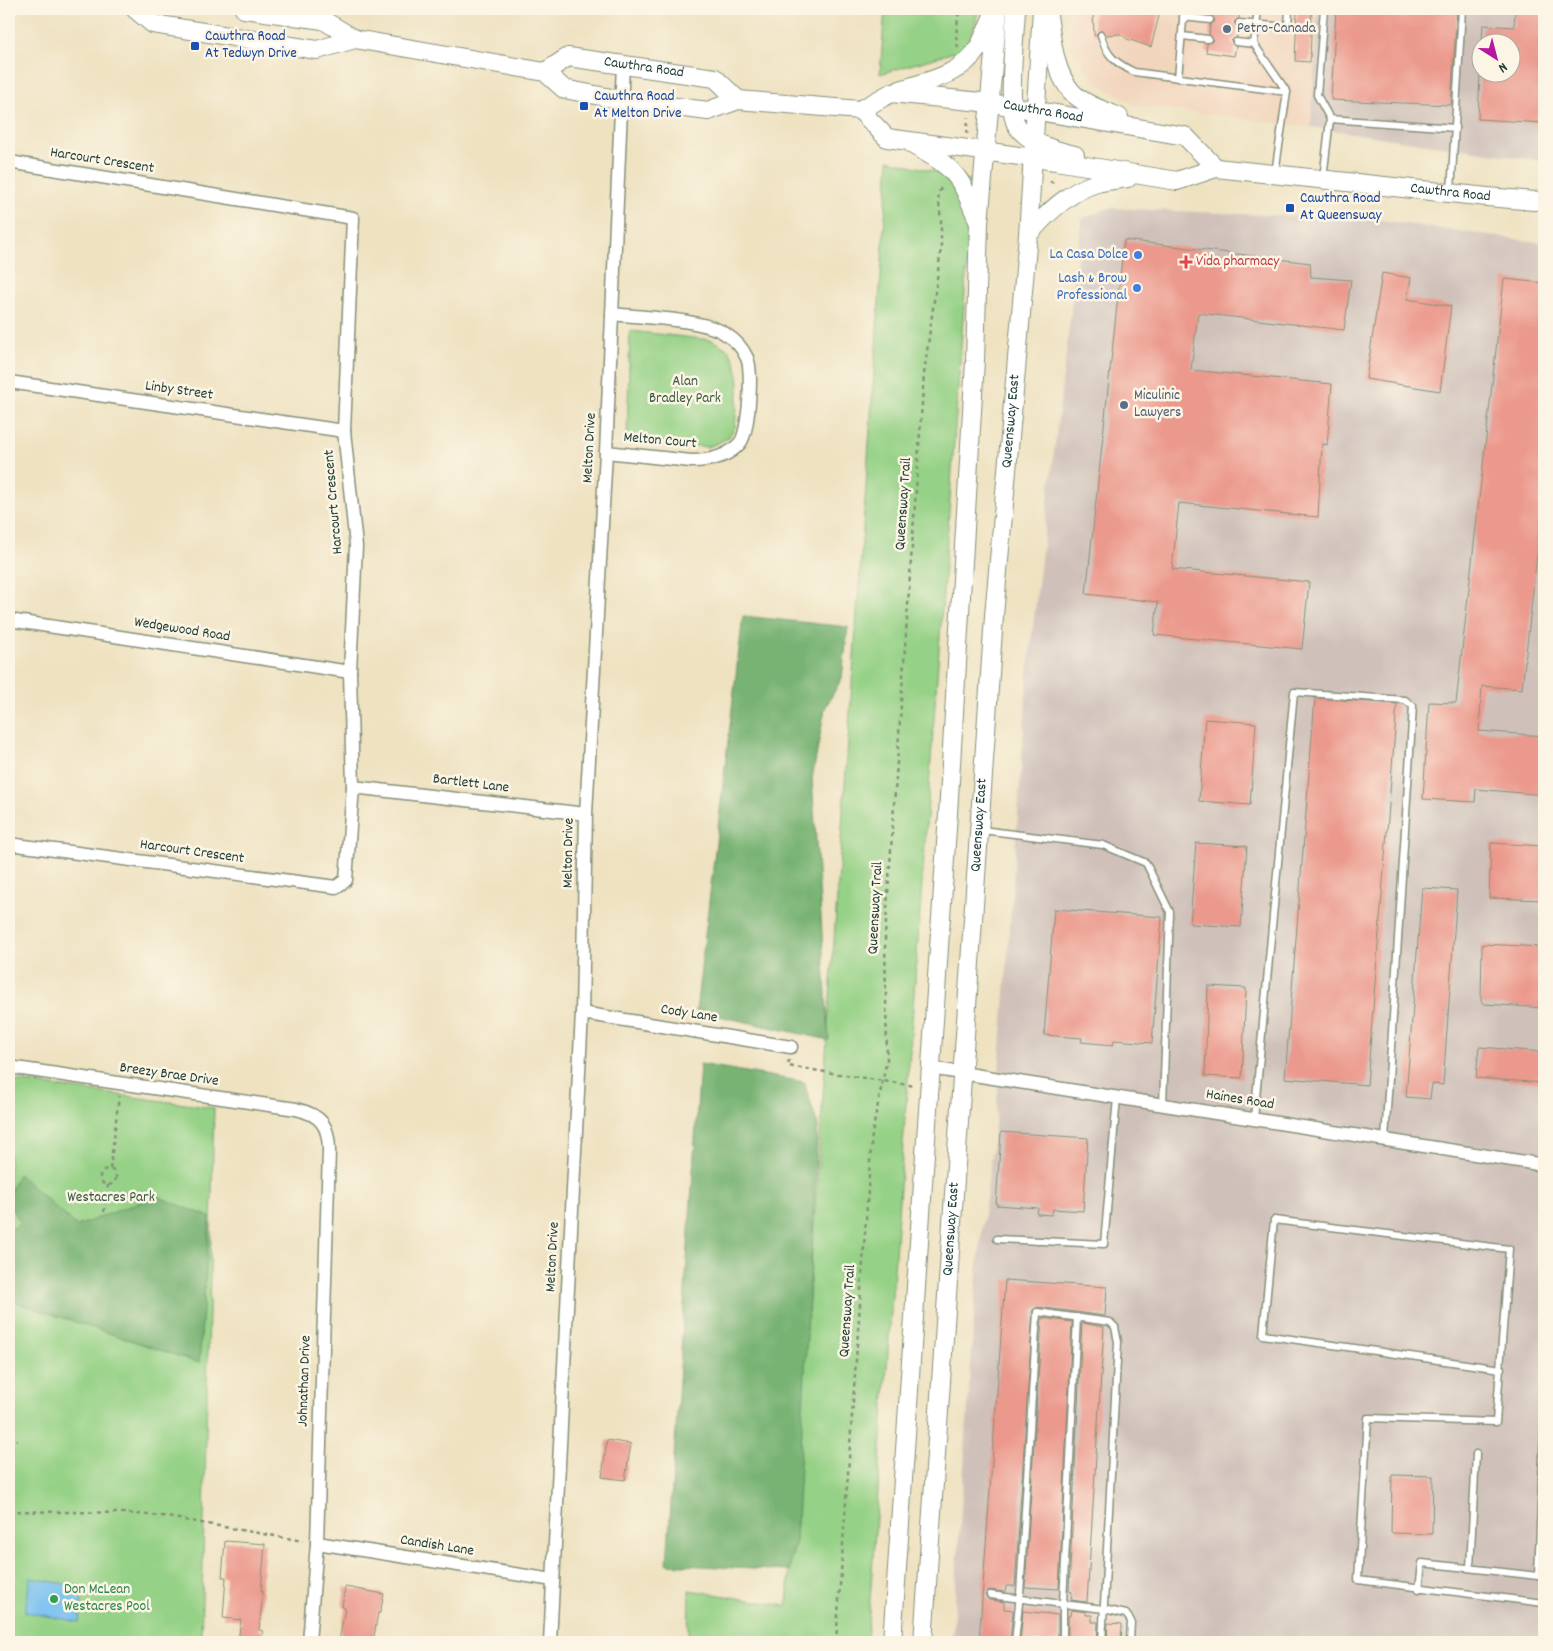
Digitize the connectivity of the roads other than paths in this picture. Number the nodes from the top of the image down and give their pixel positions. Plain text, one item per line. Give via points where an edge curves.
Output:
1 (136, 9) edge
2 (239, 9) edge
3 (244, 9) edge
4 (997, 9) edge
5 (1016, 9) edge
6 (1042, 9) edge
7 (1047, 9) edge
8 (1184, 9) edge
9 (1258, 9) edge
10 (1290, 9) edge
11 (1324, 9) edge
12 (1462, 9) edge
13 (1184, 17) junction
14 (1210, 20) dead end
15 (1239, 23) dead end
16 (1256, 25) junction
17 (1101, 35) dead end
18 (236, 36) junction
19 (1182, 36) junction
20 (355, 39) junction
21 (1208, 39) dead end
22 (1236, 42) dead end
23 (1254, 44) junction
24 (623, 64) junction
25 (545, 72) junction
26 (1178, 78) junction
27 (891, 92) junction
28 (1287, 92) junction
29 (622, 100) junction
30 (738, 100) junction
31 (991, 103) junction
32 (1012, 106) junction
33 (860, 110) junction
34 (1036, 110) junction
35 (1330, 118) junction
36 (1140, 127) junction
37 (1455, 128) junction
38 (904, 140) junction
39 (1033, 149) junction
40 (986, 151) junction
41 (9, 162) edge
42 (1216, 168) junction
43 (1275, 174) junction
44 (1142, 175) junction
45 (1323, 179) junction
46 (1451, 193) junction
47 (1541, 203) edge
48 (979, 223) junction
49 (1028, 235) junction
50 (612, 314) junction
51 (9, 382) edge
52 (344, 431) junction
53 (606, 452) junction
54 (9, 620) edge
55 (350, 672) junction
56 (353, 787) junction
57 (586, 814) junction
58 (980, 830) junction
59 (9, 844) edge
60 (582, 1013) junction
61 (791, 1047) road end
62 (9, 1066) edge
63 (930, 1068) junction
64 (963, 1073) junction
65 (1117, 1098) junction
66 (1163, 1105) junction
67 (1254, 1119) junction
68 (322, 1121) joint
69 (1385, 1140) junction
70 (1544, 1165) edge
71 (997, 1239) dead end
72 (1077, 1317) junction
73 (1501, 1369) junction
74 (1544, 1428) edge
75 (1476, 1454) dead end
76 (317, 1543) junction
77 (1470, 1568) junction
78 (552, 1580) junction
79 (1419, 1589) junction
80 (990, 1595) dead end
81 (1019, 1597) junction
82 (1063, 1603) junction
83 (1544, 1603) edge
84 (1104, 1609) junction
85 (309, 1642) edge
86 (550, 1642) edge
87 (892, 1642) edge
88 (923, 1642) edge
89 (1015, 1642) edge
90 (1063, 1642) edge
91 (1102, 1642) edge
92 (1130, 1642) edge

1 - 18 main road via 153,24
2 - 18 main road
3 - 20 main road via 323,20
4 - 27 main road via 977,49 957,69 946,76
4 - 31 main road
5 - 32 main road
6 - 34 main road, Queensway East
7 - 36 main road via 1055,54 1072,92
8 - 13 lane
9 - 16 lane
10 - 16 lane via 1288,27
11 - 35 lane via 1317,95
12 - 37 lane
13 - 14 lane
13 - 19 lane
15 - 16 lane
16 - 23 lane
17 - 26 lane via 1104,49 1115,62 1134,72
18 - 20 main road via 317,50
19 - 21 lane
19 - 26 lane
20 - 25 main road
22 - 23 lane
23 - 28 lane
24 - 25 main road, Cawthra Road via 568,56
24 - 29 street, Melton Drive
24 - 30 main road, Cawthra Road via 714,78
25 - 29 main road via 564,88
26 - 28 lane
27 - 31 main road, Cawthra Road
27 - 33 main road
28 - 43 lane
29 - 30 main road via 708,111
29 - 50 street, Melton Drive
30 - 33 main road
31 - 32 main road, Cawthra Road
31 - 40 main road
32 - 34 main road, Cawthra Road
32 - 39 main road via 1015,123
33 - 38 main road, Cawthra Road via 887,138
34 - 36 main road, Cawthra Road
34 - 39 main road, Queensway East
35 - 37 lane
35 - 45 lane
36 - 42 main road, Cawthra Road via 1186,136
37 - 46 lane
38 - 40 main road, Cawthra Road
38 - 48 main road via 949,167 963,183
39 - 40 main road, Cawthra Road
39 - 44 main road, Cawthra Road
39 - 49 main road, Queensway East
40 - 48 main road
41 - 52 street, Harcourt Crescent via 353,218
42 - 43 main road, Cawthra Road
42 - 44 main road, Cawthra Road via 1177,181
43 - 45 main road, Cawthra Road
44 - 49 main road via 1097,183 1076,192
45 - 46 main road, Cawthra Road
46 - 47 main road, Cawthra Road
48 - 63 main road via 974,380
49 - 58 main road, Queensway East via 994,616
50 - 53 street, Melton Drive
50 - 53 street, Melton Court via 713,326 739,345 750,369 746,428 742,441 725,455 692,461
51 - 52 street, Linby Street
52 - 55 street, Harcourt Crescent via 356,546
53 - 57 street, Melton Drive
54 - 55 street, Wedgewood Road
55 - 56 street, Harcourt Crescent
56 - 57 street, Bartlett Lane
56 - 59 street, Harcourt Crescent via 346,880 336,887
57 - 60 street, Melton Drive
58 - 64 main road, Queensway East
58 - 66 lane via 1103,845 1146,863 1170,912
60 - 61 street, Cody Lane
60 - 78 street, Melton Drive
62 - 68 street, Breezy Brae Drive via 296,1109 309,1112
63 - 64 street, Haines Road
63 - 87 main road
64 - 65 street, Haines Road
64 - 88 main road, Queensway East
65 - 66 street, Haines Road
65 - 71 lane via 1104,1244
66 - 67 street, Haines Road
67 - 69 street, Haines Road
67 - 69 lane via 1294,692 1405,700 1413,706
68 - 76 street, Johnathan Drive via 329,1135
69 - 70 street, Haines Road
72 - 81 lane via 1037,1312
72 - 82 lane
72 - 84 lane via 1110,1322 1115,1327 1118,1342
73 - 73 lane via 1509,1249 1274,1220 1263,1335
73 - 79 lane via 1496,1422 1368,1418 1358,1580
74 - 77 lane via 1538,1576
75 - 77 lane
76 - 78 street, Candish Lane
76 - 85 street, Johnathan Drive
77 - 79 lane via 1422,1563
78 - 86 street, Melton Drive
79 - 83 lane
80 - 81 lane
81 - 82 lane
81 - 89 lane
82 - 84 lane
82 - 90 lane
84 - 91 lane
84 - 92 lane via 1126,1614 1131,1621

